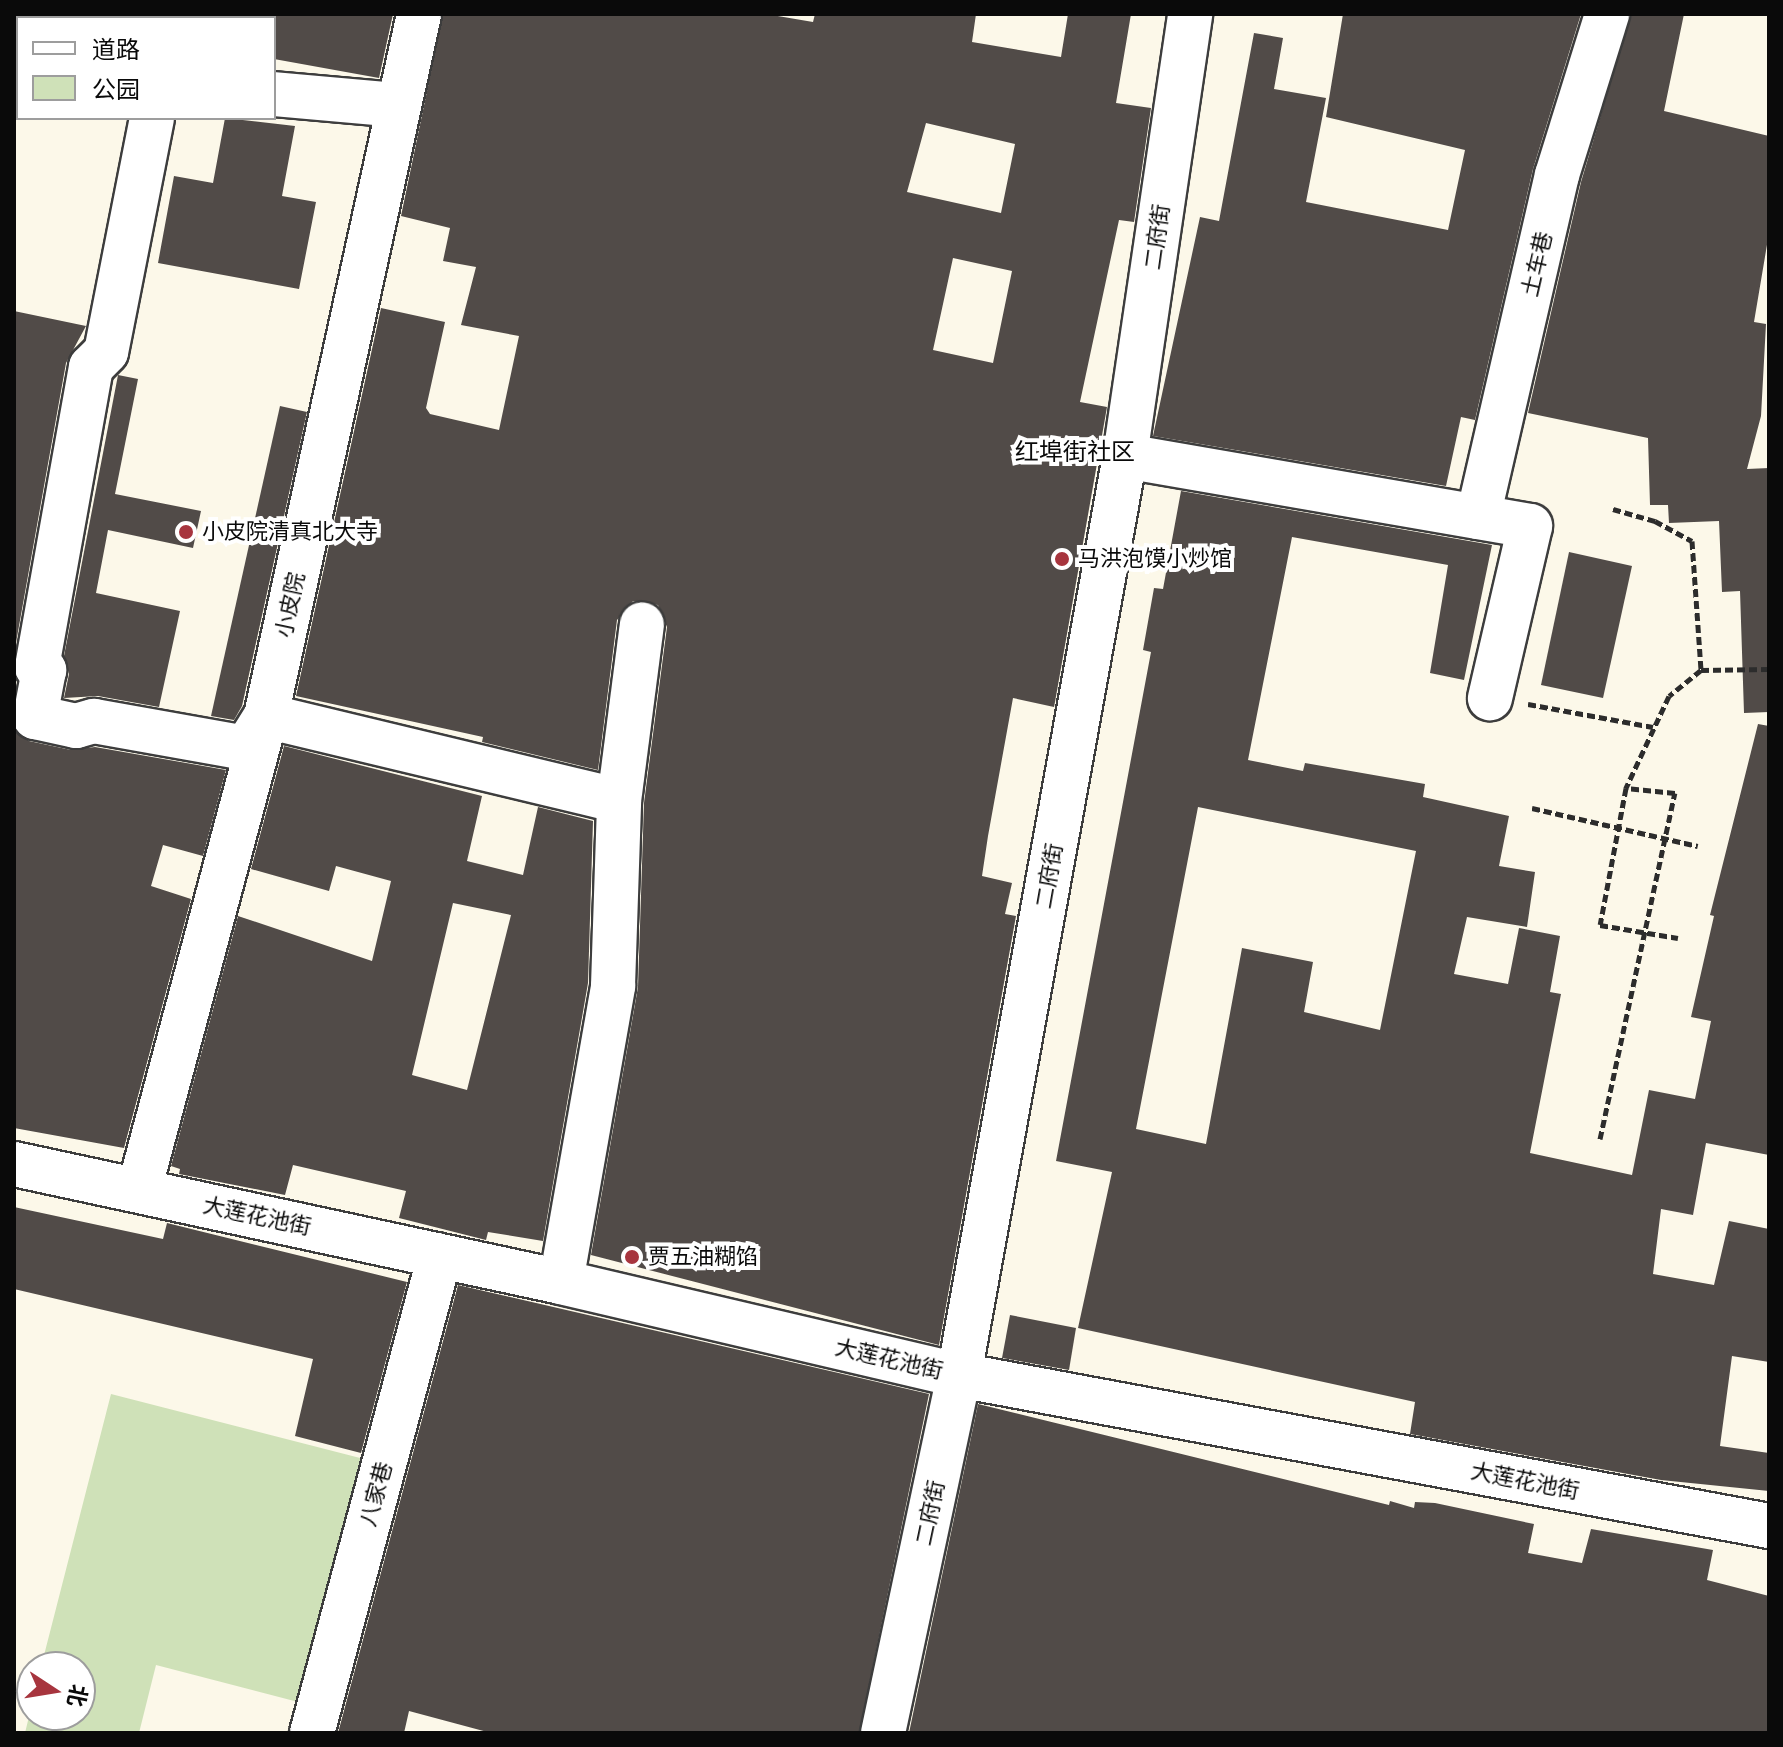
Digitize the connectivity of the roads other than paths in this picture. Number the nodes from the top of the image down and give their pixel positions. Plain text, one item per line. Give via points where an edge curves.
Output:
1 (419, 14) edge
2 (1190, 14) edge
3 (1607, 14) edge
4 (276, 94) edge
5 (397, 105) junction
6 (152, 120) edge
7 (1125, 456) junction
8 (1478, 517) junction
9 (642, 624) dead end
10 (1490, 698) road end
11 (266, 716) junction
12 (619, 801) junction
13 (14, 1164) edge
14 (139, 1190) junction
15 (440, 1256) junction
16 (561, 1282) junction
17 (959, 1375) junction
18 (1769, 1526) edge
19 (312, 1733) edge
20 (883, 1733) edge

1 - 5 street, 小皮院
2 - 7 street, 二府街
3 - 8 street, 土车巷 via 1557,175
4 - 5 street
5 - 11 street, 小皮院
6 - 11 street via 106,352 91,367 37,667 44,670 35,717 76,726 94,721 246,748
7 - 8 street
7 - 17 street, 二府街
8 - 10 street via 1530,526
9 - 12 street
11 - 12 street
11 - 14 street, 小皮院
12 - 16 street via 613,986
13 - 14 street, 大莲花池街
14 - 15 street, 大莲花池街
15 - 16 street, 大莲花池街
15 - 19 street, 八家巷
16 - 17 street, 大莲花池街
17 - 18 street, 大莲花池街
17 - 20 street, 二府街

